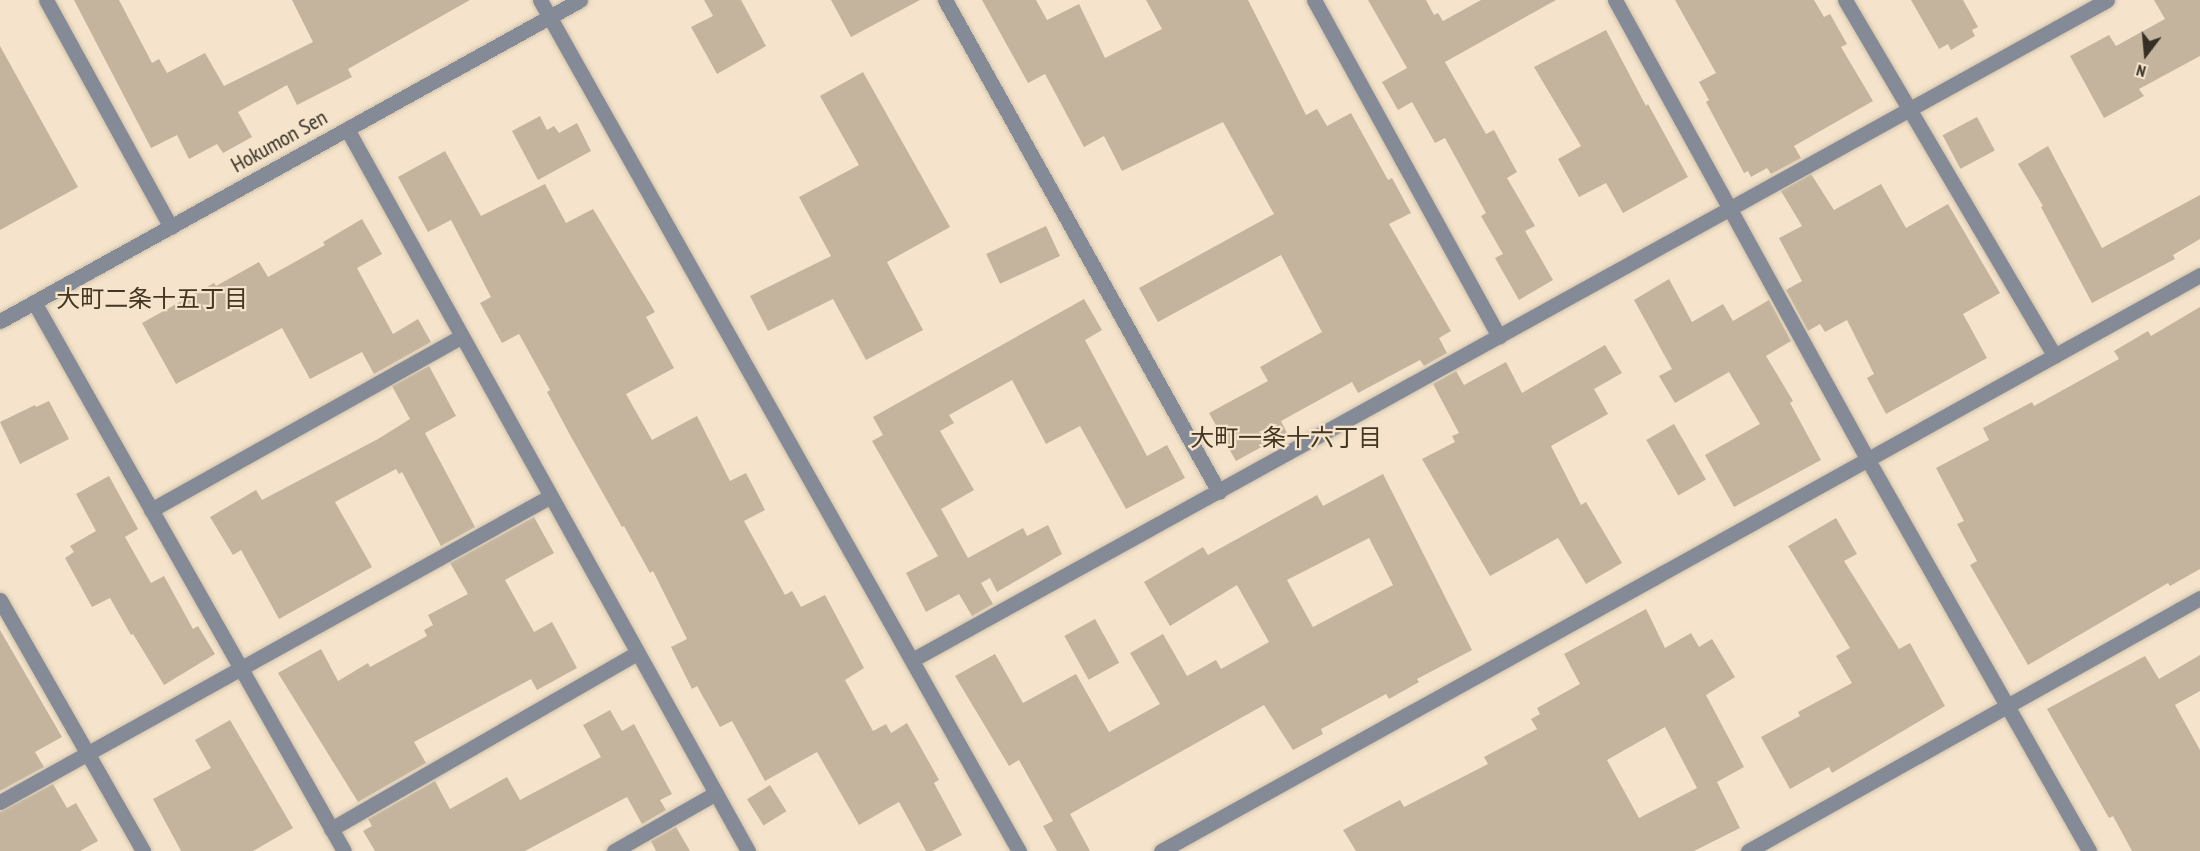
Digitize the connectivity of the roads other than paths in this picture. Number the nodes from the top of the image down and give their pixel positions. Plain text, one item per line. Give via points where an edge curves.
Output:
1 (46, 0) edge
2 (540, 0) edge
3 (580, 0) edge
4 (945, 0) edge
5 (1314, 0) edge
6 (1615, 0) edge
7 (1845, 0) edge
8 (2107, 0) edge
9 (550, 17) junction
10 (1908, 110) junction
11 (347, 129) junction
12 (1730, 208) junction
13 (171, 227) junction
14 (2200, 275) edge
15 (34, 302) junction
16 (0, 321) edge
17 (462, 336) junction
18 (1499, 337) junction
19 (2055, 356) junction
20 (1868, 460) junction
21 (1219, 492) junction
22 (550, 496) junction
23 (151, 510) junction
24 (2200, 598) edge
25 (0, 600) edge
26 (637, 652) junction
27 (912, 660) junction
28 (241, 669) junction
29 (2007, 705) junction
30 (88, 754) junction
31 (716, 793) junction
32 (0, 802) edge
33 (331, 829) junction
34 (143, 851) edge
35 (344, 851) edge
36 (614, 851) edge
37 (748, 851) edge
38 (1019, 851) edge
39 (1161, 851) edge
40 (1749, 851) edge
41 (2089, 851) edge

1 - 13 street
2 - 9 street
3 - 9 street, Hokumon Sen
4 - 21 street
5 - 18 street
6 - 12 street
7 - 10 street
8 - 10 street
9 - 11 street, Hokumon Sen
9 - 27 street
10 - 12 street
10 - 19 street
11 - 13 street, Hokumon Sen
11 - 17 street
12 - 18 street
12 - 20 street
13 - 15 street, Hokumon Sen
14 - 19 street
15 - 16 street, Hokumon Sen
15 - 23 street
17 - 22 street
17 - 23 street
18 - 21 street
19 - 20 street
20 - 29 street
20 - 39 street
21 - 27 street
22 - 26 street
22 - 28 street
23 - 28 street
24 - 29 street
25 - 30 street
26 - 31 street
26 - 33 street
27 - 38 street
28 - 30 street
28 - 33 street
29 - 40 street
29 - 41 street
30 - 32 street
30 - 34 street
31 - 36 street
31 - 37 street
33 - 35 street

